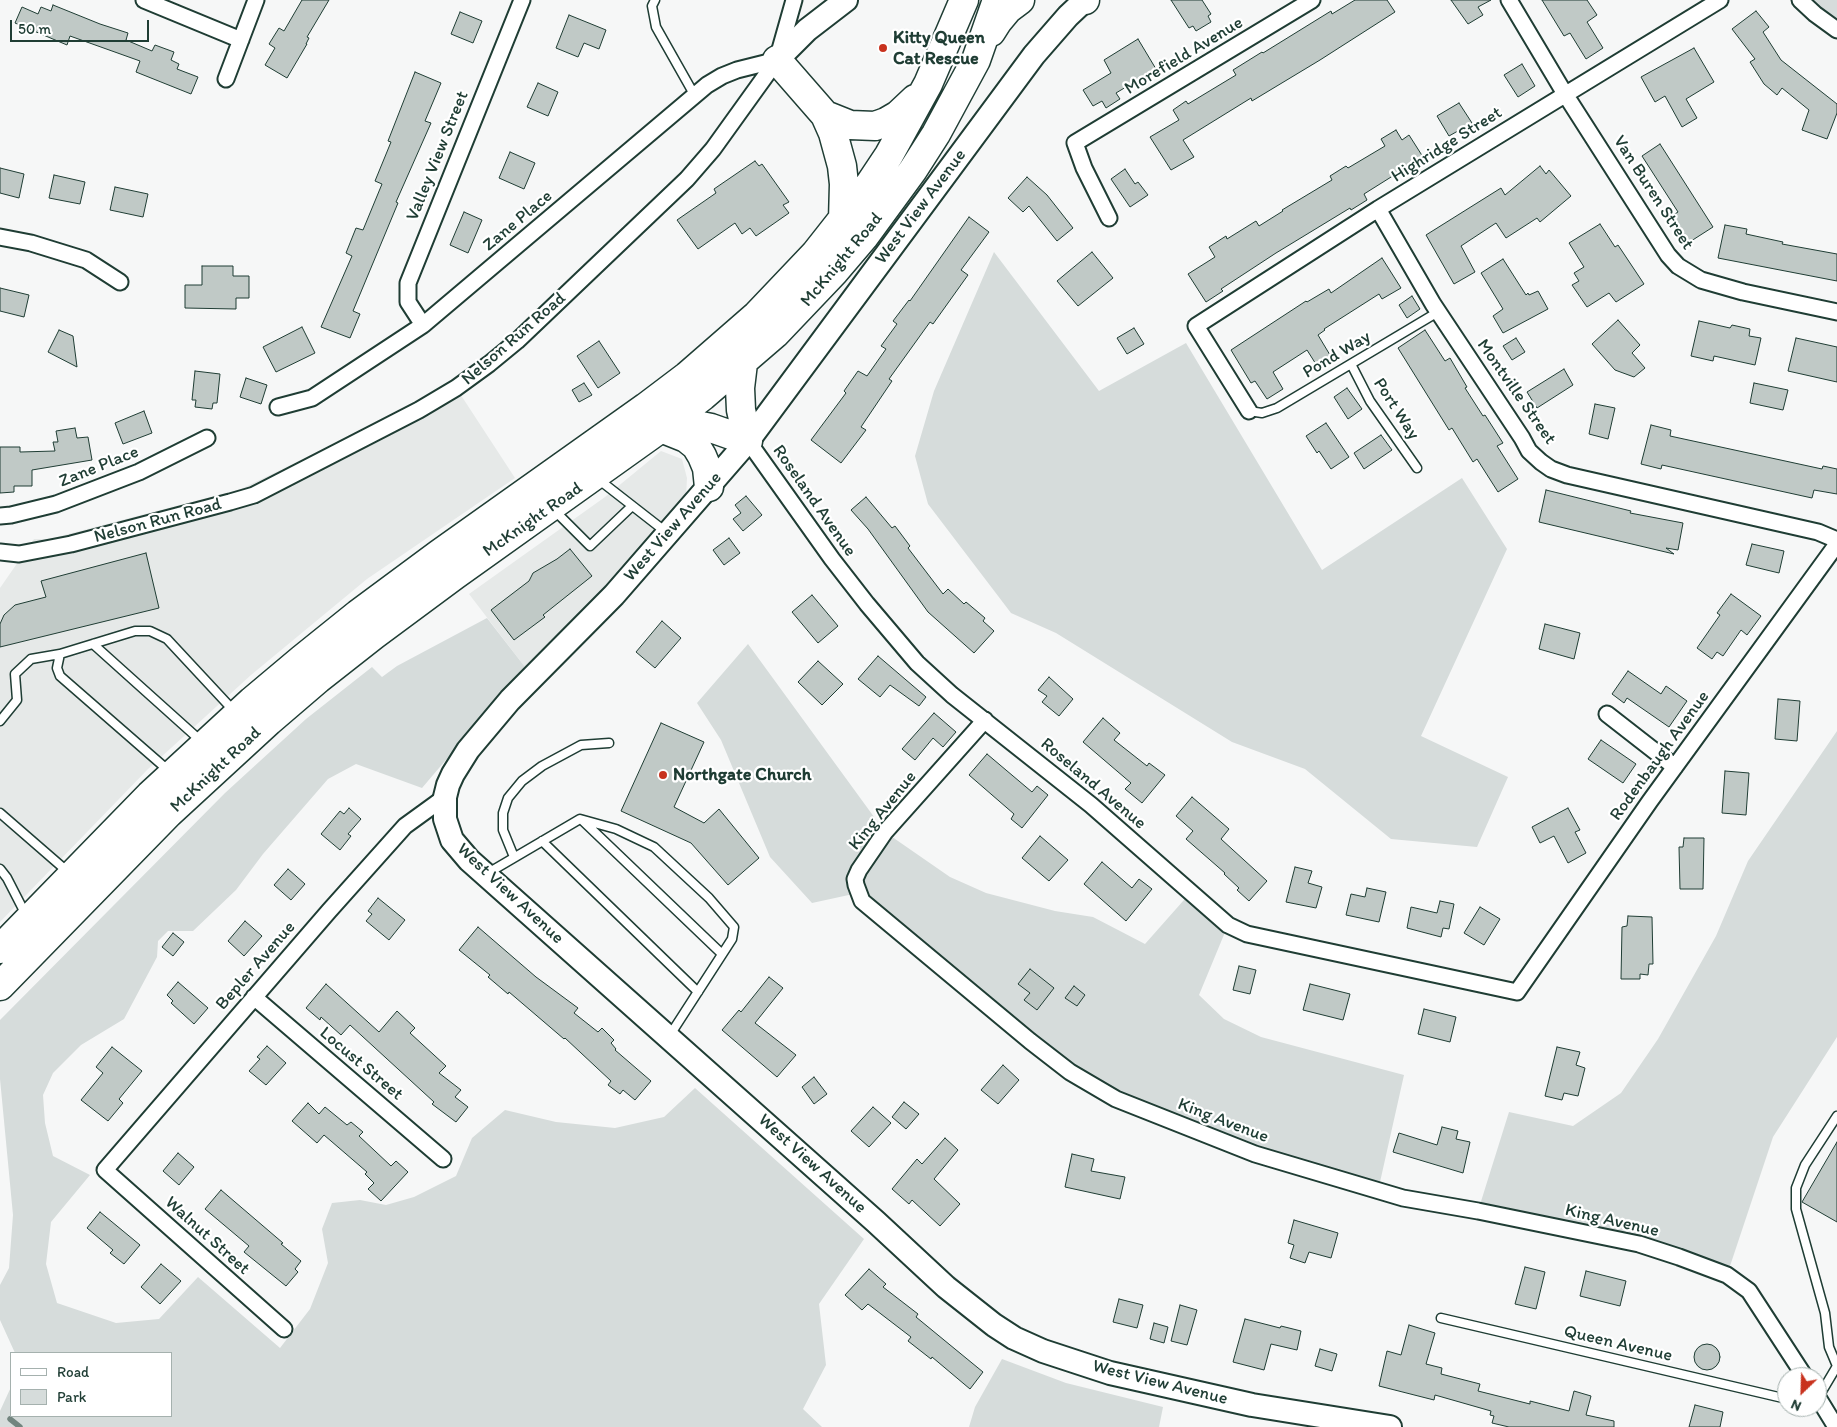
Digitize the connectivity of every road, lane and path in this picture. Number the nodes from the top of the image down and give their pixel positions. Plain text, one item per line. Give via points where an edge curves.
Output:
1 (144, 0) edge
2 (256, 0) edge
3 (522, 0) edge
4 (654, 0) edge
5 (794, 0) edge
6 (846, 0) edge
7 (964, 0) edge
8 (997, 0) edge
9 (1020, 0) edge
10 (1085, 0) edge
11 (1312, 0) edge
12 (1509, 0) edge
13 (1720, 0) edge
14 (1800, 0) edge
15 (1837, 30) edge
16 (241, 40) junction
17 (778, 60) junction
18 (976, 60) junction
19 (226, 79) dead end
20 (928, 84) junction
21 (1566, 94) junction
22 (695, 96) junction
23 (826, 115) junction
24 (1378, 210) junction
25 (1108, 218) dead end
26 (843, 221) junction
27 (0, 237) edge
28 (120, 282) dead end
29 (1438, 312) junction
30 (1837, 312) edge
31 (423, 325) junction
32 (743, 363) junction
33 (1351, 364) junction
34 (278, 407) dead end
35 (1249, 411) joint
36 (661, 428) junction
37 (208, 438) dead end
38 (748, 441) junction
39 (1417, 468) dead end
40 (594, 476) junction
41 (709, 487) junction
42 (632, 506) junction
43 (551, 507) junction
44 (0, 516) edge
45 (668, 534) junction
46 (1837, 540) edge
47 (1837, 544) edge
48 (0, 552) edge
49 (93, 644) junction
50 (60, 654) junction
51 (237, 714) junction
52 (1607, 714) dead end
53 (985, 720) junction
54 (0, 721) edge
55 (609, 743) dead end
56 (204, 744) junction
57 (1675, 766) junction
58 (172, 774) junction
59 (445, 797) junction
60 (0, 813) edge
61 (580, 819) junction
62 (542, 841) junction
63 (514, 857) junction
64 (0, 871) edge
65 (486, 874) junction
66 (72, 875) junction
67 (28, 920) junction
68 (0, 949) edge
69 (722, 954) junction
70 (0, 986) edge
71 (698, 992) junction
72 (1517, 992) joint
73 (254, 997) junction
74 (669, 1037) junction
75 (1837, 1116) edge
76 (443, 1159) dead end
77 (105, 1170) joint
78 (1441, 1318) dead end
79 (284, 1329) dead end
80 (1837, 1366) edge
81 (1798, 1367) edge
82 (1827, 1382) edge
83 (1777, 1397) edge
84 (1827, 1412) edge
85 (1390, 1427) edge
86 (1836, 1427) edge

1 - 16 street
2 - 16 street
3 - 31 street, Valley View Street via 408,283 408,302
4 - 22 lane via 656,28
5 - 17 street
6 - 17 street, Nelson Run Road via 807,30
7 - 20 highway, McKnight Road
8 - 18 highway, McKnight Road
9 - 18 highway via 998,21
10 - 38 street, West View Avenue via 1034,55
11 - 25 street, Morefield Avenue via 1075,143
12 - 21 street, Van Buren Street
13 - 21 street, Highridge Street
14 - 15 street
16 - 19 street
17 - 22 street, Zane Place via 722,76
17 - 23 highway
17 - 48 street, Nelson Run Road via 687,179 517,341 456,388 254,494 71,544 19,554
18 - 32 highway, McKnight Road via 936,134 864,237 806,303
20 - 23 highway via 898,115 874,126 850,125
20 - 26 highway, McKnight Road via 889,155
21 - 24 street, Highridge Street
21 - 30 street, Van Buren Street via 1678,266 1701,280
22 - 31 street, Zane Place
23 - 26 highway via 842,166
24 - 29 street, Montville Street
24 - 35 street, Highridge Street via 1196,326
26 - 51 highway, McKnight Road via 757,315 687,376 358,614
27 - 28 street via 86,260
29 - 33 lane, Pond Way
29 - 46 street, Montville Street via 1529,451 1552,469 1818,532
31 - 34 street, Zane Place via 312,398
32 - 36 highway, McKnight Road
32 - 38 highway via 741,410
33 - 35 lane, Pond Way via 1277,408 1262,413
33 - 39 lane, Port Way via 1370,401
36 - 38 highway via 696,425
36 - 40 highway, McKnight Road
36 - 41 highway via 686,438 696,446 707,468
37 - 44 street, Zane Place via 139,472 56,504
38 - 41 street, West View Avenue
38 - 53 street, Roseland Avenue via 832,559 901,646 933,678
40 - 42 lane
40 - 43 highway, McKnight Road
41 - 45 street, West View Avenue
42 - 43 lane via 590,546
42 - 45 lane
43 - 70 highway, McKnight Road via 374,635 269,721 169,813
45 - 59 street, West View Avenue via 614,595 487,726 460,762
47 - 57 street, Rodenbaugh Avenue
49 - 50 lane
49 - 51 lane via 135,631 150,630 167,639
49 - 56 lane
50 - 54 lane via 31,659 15,674 17,700
50 - 58 lane via 57,668 60,676
51 - 56 highway, McKnight Road
52 - 57 street
53 - 72 street, Roseland Avenue via 1091,804 1237,930
53 - 81 street, King Avenue via 885,832 859,870 856,885 862,901 1030,1041 1070,1072 1116,1099 1255,1154 1403,1198 1639,1244 1727,1275 1749,1291
55 - 63 lane via 581,744 522,781 508,798 503,813 503,830
56 - 58 highway, McKnight Road
57 - 72 street, Rodenbaugh Avenue
58 - 66 highway, McKnight Road
59 - 65 street, West View Avenue via 445,819 452,840
59 - 73 street, Bepler Avenue via 405,826
60 - 66 lane
61 - 62 lane
61 - 69 lane
61 - 69 lane via 654,846 734,927 734,934
62 - 63 lane
62 - 71 lane
63 - 65 lane
64 - 67 lane via 8,878
65 - 74 street, West View Avenue
66 - 67 highway, McKnight Road
67 - 68 highway, McKnight Road
69 - 71 lane
71 - 74 lane
73 - 76 street, Locust Street
73 - 77 street, Bepler Avenue
74 - 85 street, West View Avenue via 946,1288 1014,1338 1043,1352 1110,1373 1252,1405
75 - 80 lane via 1805,1165 1796,1188 1796,1209 1825,1313 1828,1347
77 - 79 street, Walnut Street
78 - 83 lane, Queen Avenue
80 - 82 lane
84 - 86 street

